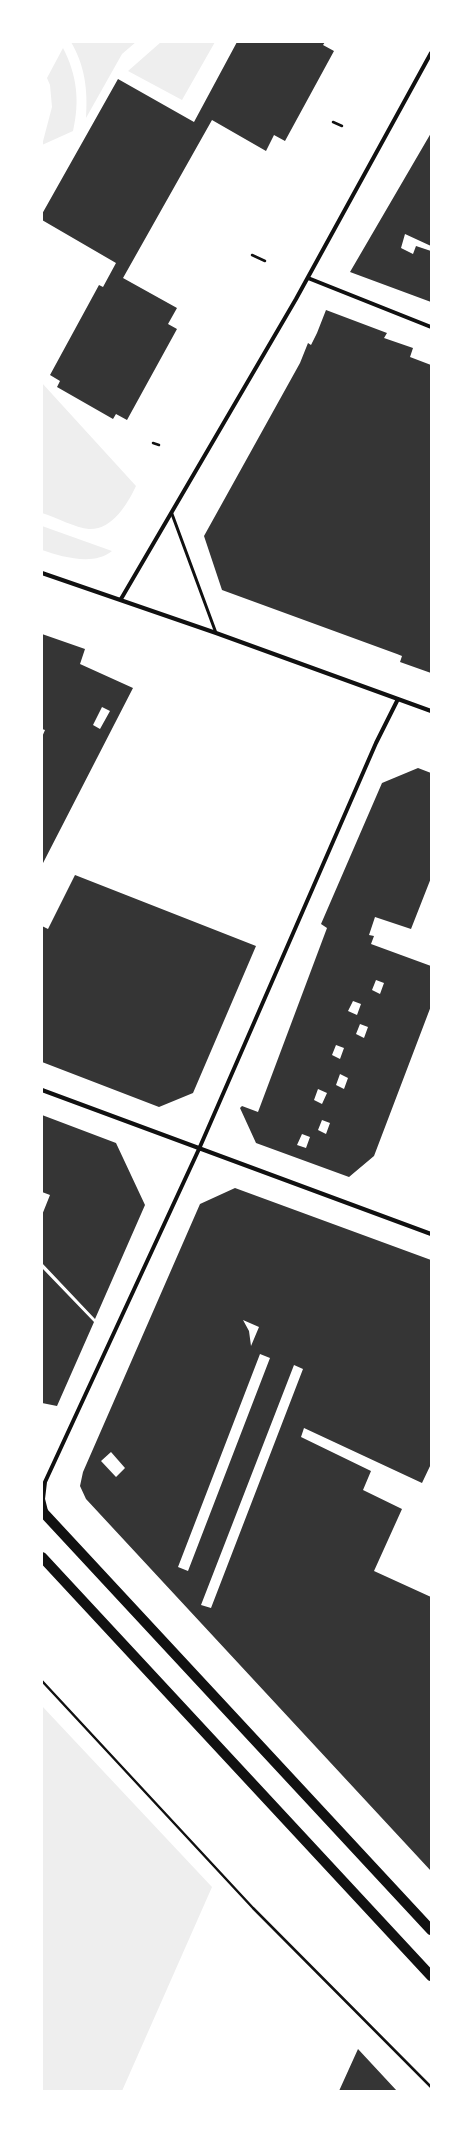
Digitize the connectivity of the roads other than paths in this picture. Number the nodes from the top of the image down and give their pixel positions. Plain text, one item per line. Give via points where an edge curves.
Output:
1 (431, 53) edge
2 (308, 278) junction
3 (431, 327) edge
4 (172, 514) junction
5 (42, 572) edge
6 (121, 599) junction
7 (216, 632) junction
8 (398, 699) junction
9 (431, 711) edge
10 (42, 1090) edge
11 (199, 1149) junction
12 (431, 1234) edge
13 (45, 1514) edge
14 (42, 1557) edge
15 (431, 1930) edge
16 (431, 1976) edge

1 - 2 street
2 - 3 street
2 - 4 street
4 - 6 street
4 - 7 lane
5 - 6 street
6 - 7 street
7 - 8 street
8 - 9 street
8 - 11 street via 376,743
10 - 11 street
11 - 12 street
11 - 13 street via 45,1482
13 - 15 main road
14 - 16 main road

